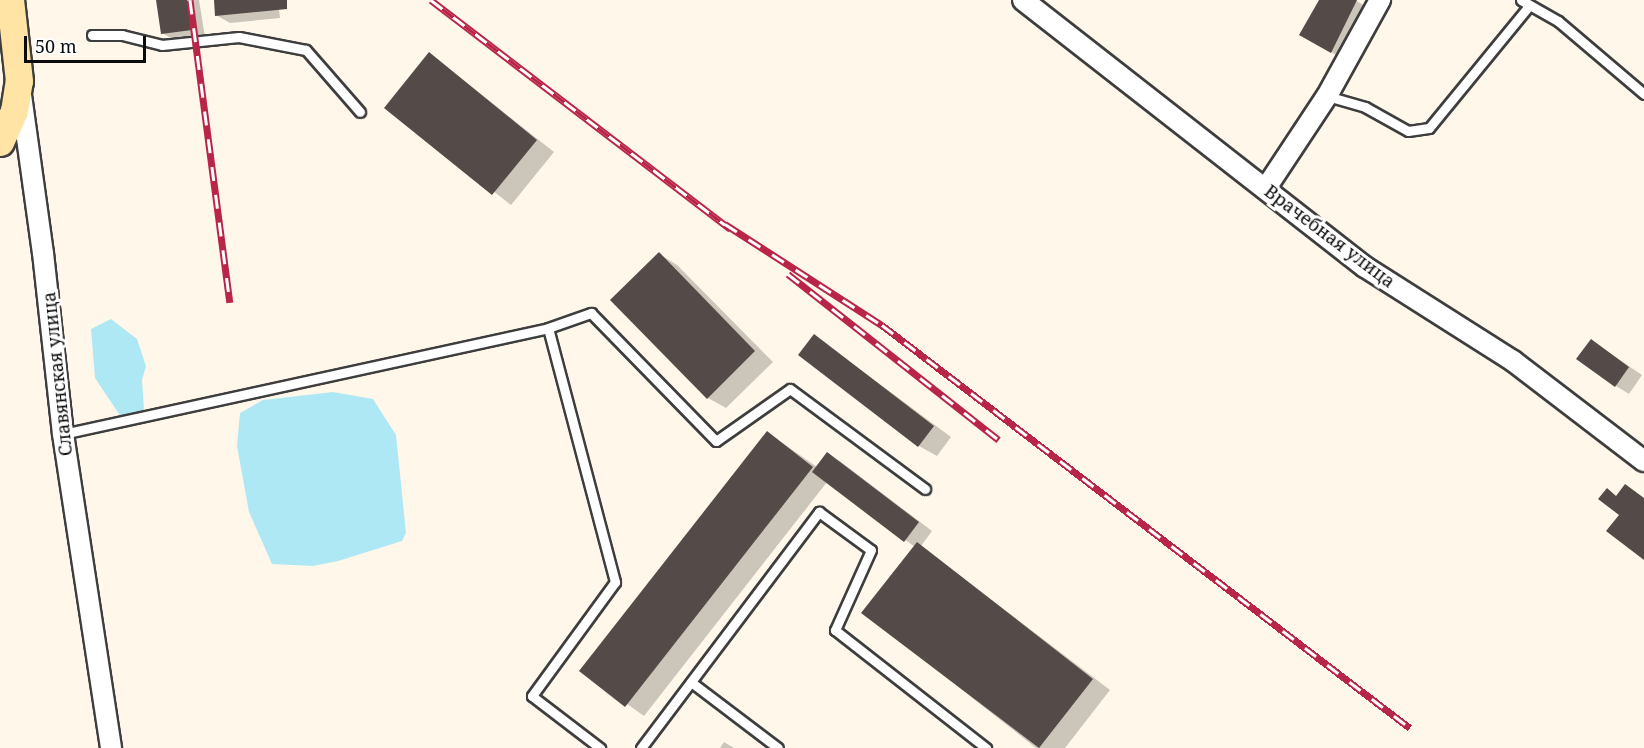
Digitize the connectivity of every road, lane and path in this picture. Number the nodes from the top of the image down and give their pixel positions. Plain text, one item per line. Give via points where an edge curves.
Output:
1 (10, 0) edge
2 (1023, 0) edge
3 (1380, 0) edge
4 (1525, 3) edge
5 (92, 35) dead end
6 (19, 81) junction
7 (1644, 94) edge
8 (1328, 96) junction
9 (360, 112) dead end
10 (0, 142) edge
11 (1266, 188) junction
12 (548, 328) junction
13 (63, 434) junction
14 (1644, 461) edge
15 (925, 489) dead end
16 (691, 682) junction
17 (111, 748) edge
18 (600, 748) edge
19 (641, 748) edge
20 (778, 748) edge
21 (986, 748) edge

1 - 6 main road, Славянская улица
2 - 11 street, Врачебная улица
3 - 8 street
4 - 7 lane via 1558,21
4 - 8 lane via 1429,128 1408,131 1365,107
5 - 9 lane via 122,35 162,45 239,37 306,50
6 - 10 main road via 14,111
6 - 13 street, Славянская улица
8 - 11 street
11 - 14 street, Врачебная улица via 1365,267 1513,362
12 - 13 lane
12 - 15 lane via 591,314 716,441 790,389
12 - 18 lane via 615,582 532,696
13 - 17 street, Славянская улица
16 - 19 lane
16 - 20 lane
16 - 21 lane via 819,512 871,550 835,630

